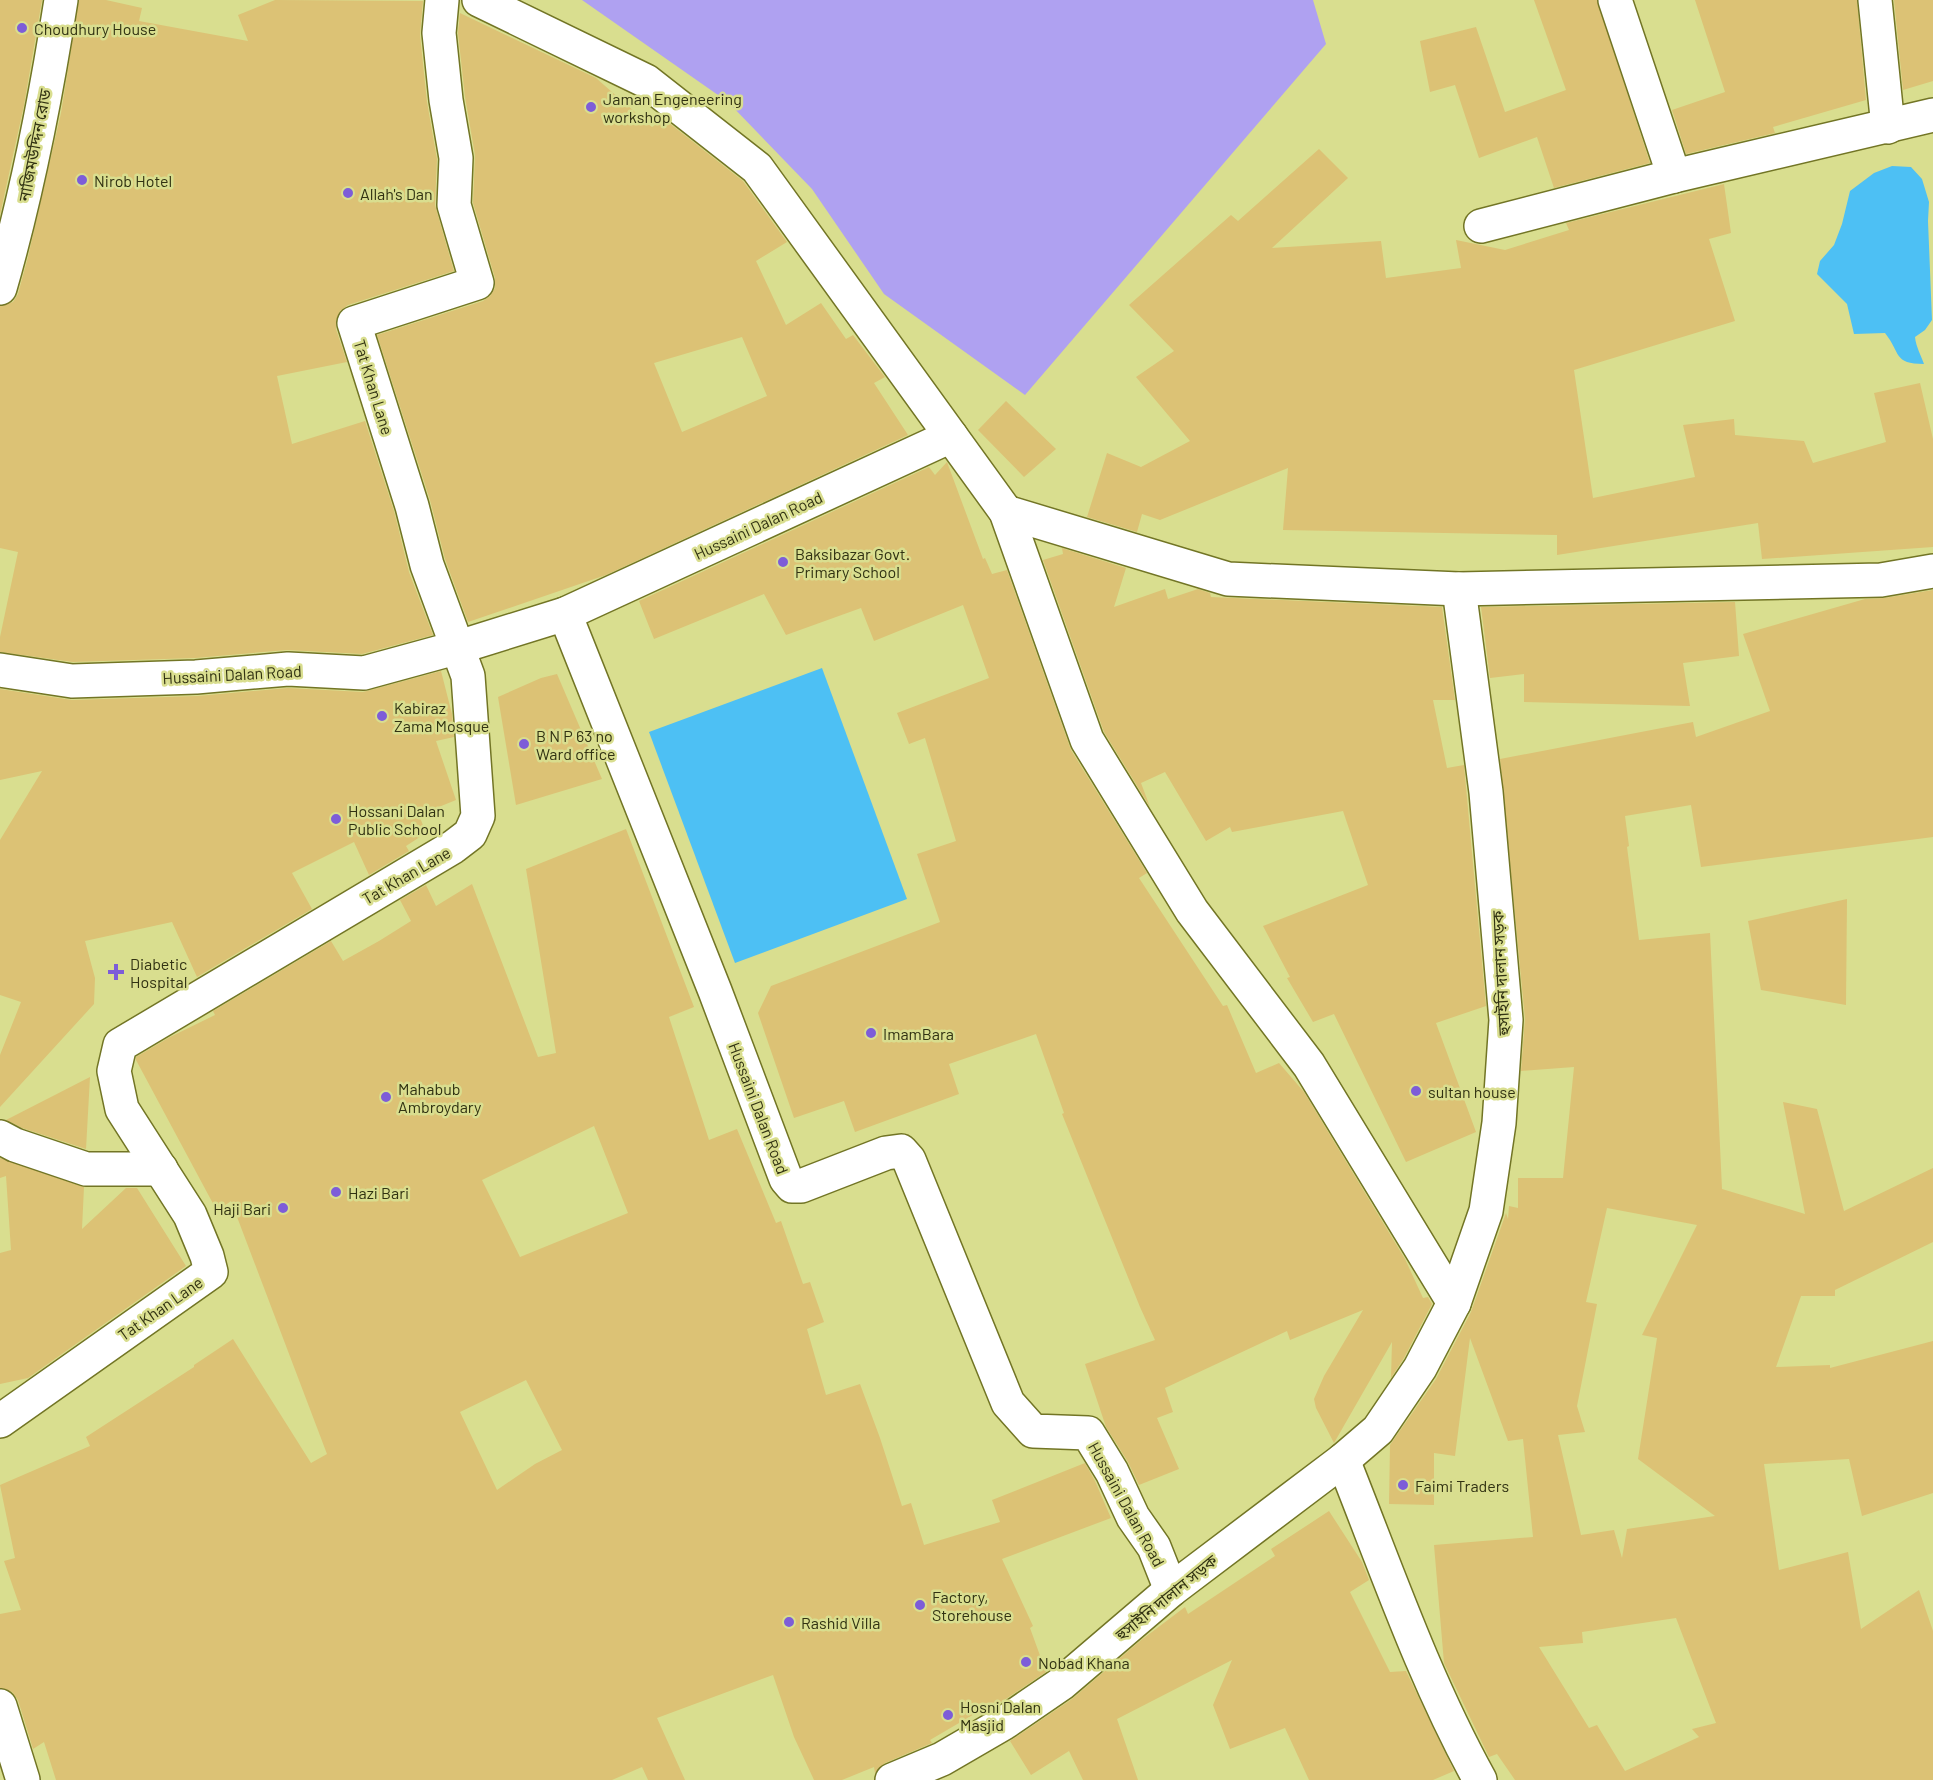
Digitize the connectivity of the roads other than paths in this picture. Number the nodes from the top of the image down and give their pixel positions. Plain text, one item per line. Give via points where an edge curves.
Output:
1 (61, 0) edge
2 (442, 0) edge
3 (479, 0) edge
4 (1615, 0) edge
5 (1875, 0) edge
6 (1933, 115) edge
7 (1888, 127) junction
8 (1674, 176) junction
9 (1481, 226) dead end
10 (0, 288) edge
11 (951, 436) junction
12 (1006, 512) junction
13 (1933, 571) edge
14 (1459, 589) junction
15 (565, 614) junction
16 (459, 647) junction
17 (0, 670) edge
18 (0, 1137) edge
19 (161, 1169) junction
20 (1454, 1303) junction
21 (0, 1422) edge
22 (1343, 1460) junction
23 (1171, 1590) junction
24 (0, 1706) edge
25 (23, 1780) edge
26 (892, 1780) edge
27 (1479, 1780) edge

1 - 10 street, নাজিমউদ্দিন রোড via 20,218
2 - 16 street, Tat Khan Lane via 439,33 456,158 454,205 477,283 354,323 428,564
3 - 11 street via 646,81 757,168
4 - 8 street
5 - 7 street
6 - 7 street
7 - 8 street
8 - 9 street
11 - 12 street
11 - 15 street, Hussaini Dalan Road
12 - 14 street via 1228,579
12 - 20 street via 1087,740 1192,911 1309,1065
13 - 14 street via 1881,580
14 - 20 street, হুসাইনি দালান সড়ক via 1486,792 1506,1020 1499,1123 1486,1211
15 - 16 street, Hussaini Dalan Road
15 - 23 street, Hussaini Dalan Road via 786,1179 792,1186 801,1186 886,1153 901,1151 909,1160 1008,1403 1033,1431 1088,1433 1133,1517 1154,1547
16 - 17 street, Hussaini Dalan Road via 364,673 288,669 72,681
16 - 19 street, Tat Khan Lane via 468,676 478,816 470,834 120,1045 114,1071 122,1109
18 - 19 street via 86,1169
19 - 21 street, Tat Khan Lane via 190,1215 211,1272
20 - 22 street, হুসাইনি দালান সড়ক via 1420,1368 1378,1430
22 - 23 street, হুসাইনি দালান সড়ক
22 - 27 street via 1456,1738
23 - 26 street, হুসাইনি দালান সড়ক via 1061,1684 1004,1723 942,1759
24 - 25 street

